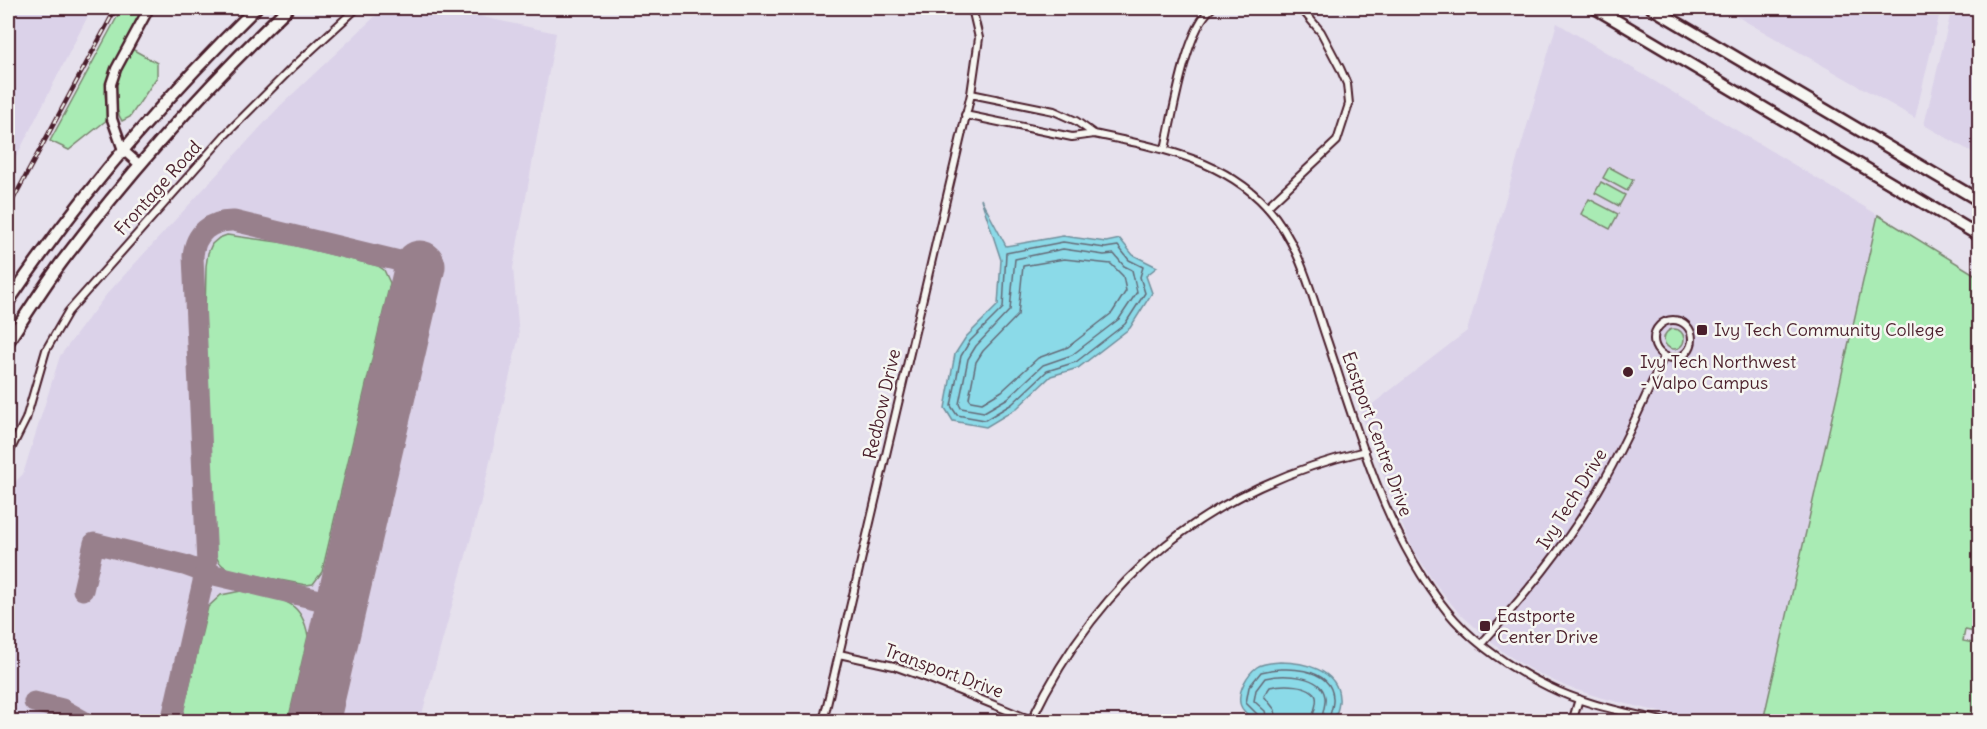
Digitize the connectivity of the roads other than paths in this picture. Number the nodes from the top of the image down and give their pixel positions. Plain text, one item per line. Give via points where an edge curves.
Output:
1 (149, 8) edge
2 (256, 8) edge
3 (288, 8) edge
4 (357, 8) edge
5 (972, 8) edge
6 (1212, 8) edge
7 (1301, 8) edge
8 (1595, 8) edge
9 (1652, 8) edge
10 (971, 94) junction
11 (965, 115) junction
12 (1094, 134) junction
13 (1165, 149) junction
14 (123, 150) junction
15 (140, 165) junction
16 (1980, 201) edge
17 (1267, 207) junction
18 (1980, 237) edge
19 (8, 302) edge
20 (8, 342) edge
21 (1664, 356) junction
22 (1365, 451) junction
23 (8, 455) edge
24 (1482, 643) junction
25 (839, 654) junction
26 (1579, 699) junction
27 (1034, 720) edge
28 (823, 722) edge
29 (1572, 722) edge
30 (1666, 722) edge

1 - 14 street via 111,84 112,118
2 - 14 highway
3 - 15 highway via 210,86
4 - 23 street, Frontage Road via 225,135 68,312 46,350 26,419
5 - 10 street via 978,38
6 - 13 street via 1196,27 1189,47
7 - 17 street via 1321,32 1340,68 1349,104 1337,141
8 - 18 highway
9 - 16 highway
10 - 11 street, Redbow Drive
10 - 12 street, Eastport Centre Drive via 1054,111
11 - 12 street, Eastport Centre Drive via 1072,136
11 - 25 street, Redbow Drive
12 - 13 street, Eastport Centre Drive
13 - 17 street, Eastport Centre Drive via 1221,171
14 - 15 street
14 - 19 highway via 32,265
15 - 20 highway via 60,265
17 - 22 street, Eastport Centre Drive via 1304,272
21 - 21 street via 1683,356 1692,346 1690,328 1680,320 1662,323 1655,333 1655,346
21 - 24 street, Ivy Tech Drive via 1597,493 1555,555
22 - 24 street, Eastport Centre Drive via 1412,561 1448,612
22 - 27 street via 1331,459 1254,489 1160,549 1132,574 1080,635 1060,665
24 - 26 street, Eastport Centre Drive via 1520,671
25 - 27 street, Transport Drive via 894,666
25 - 28 street, Redbow Drive
26 - 29 street
26 - 30 street, Eastport Centre Drive

